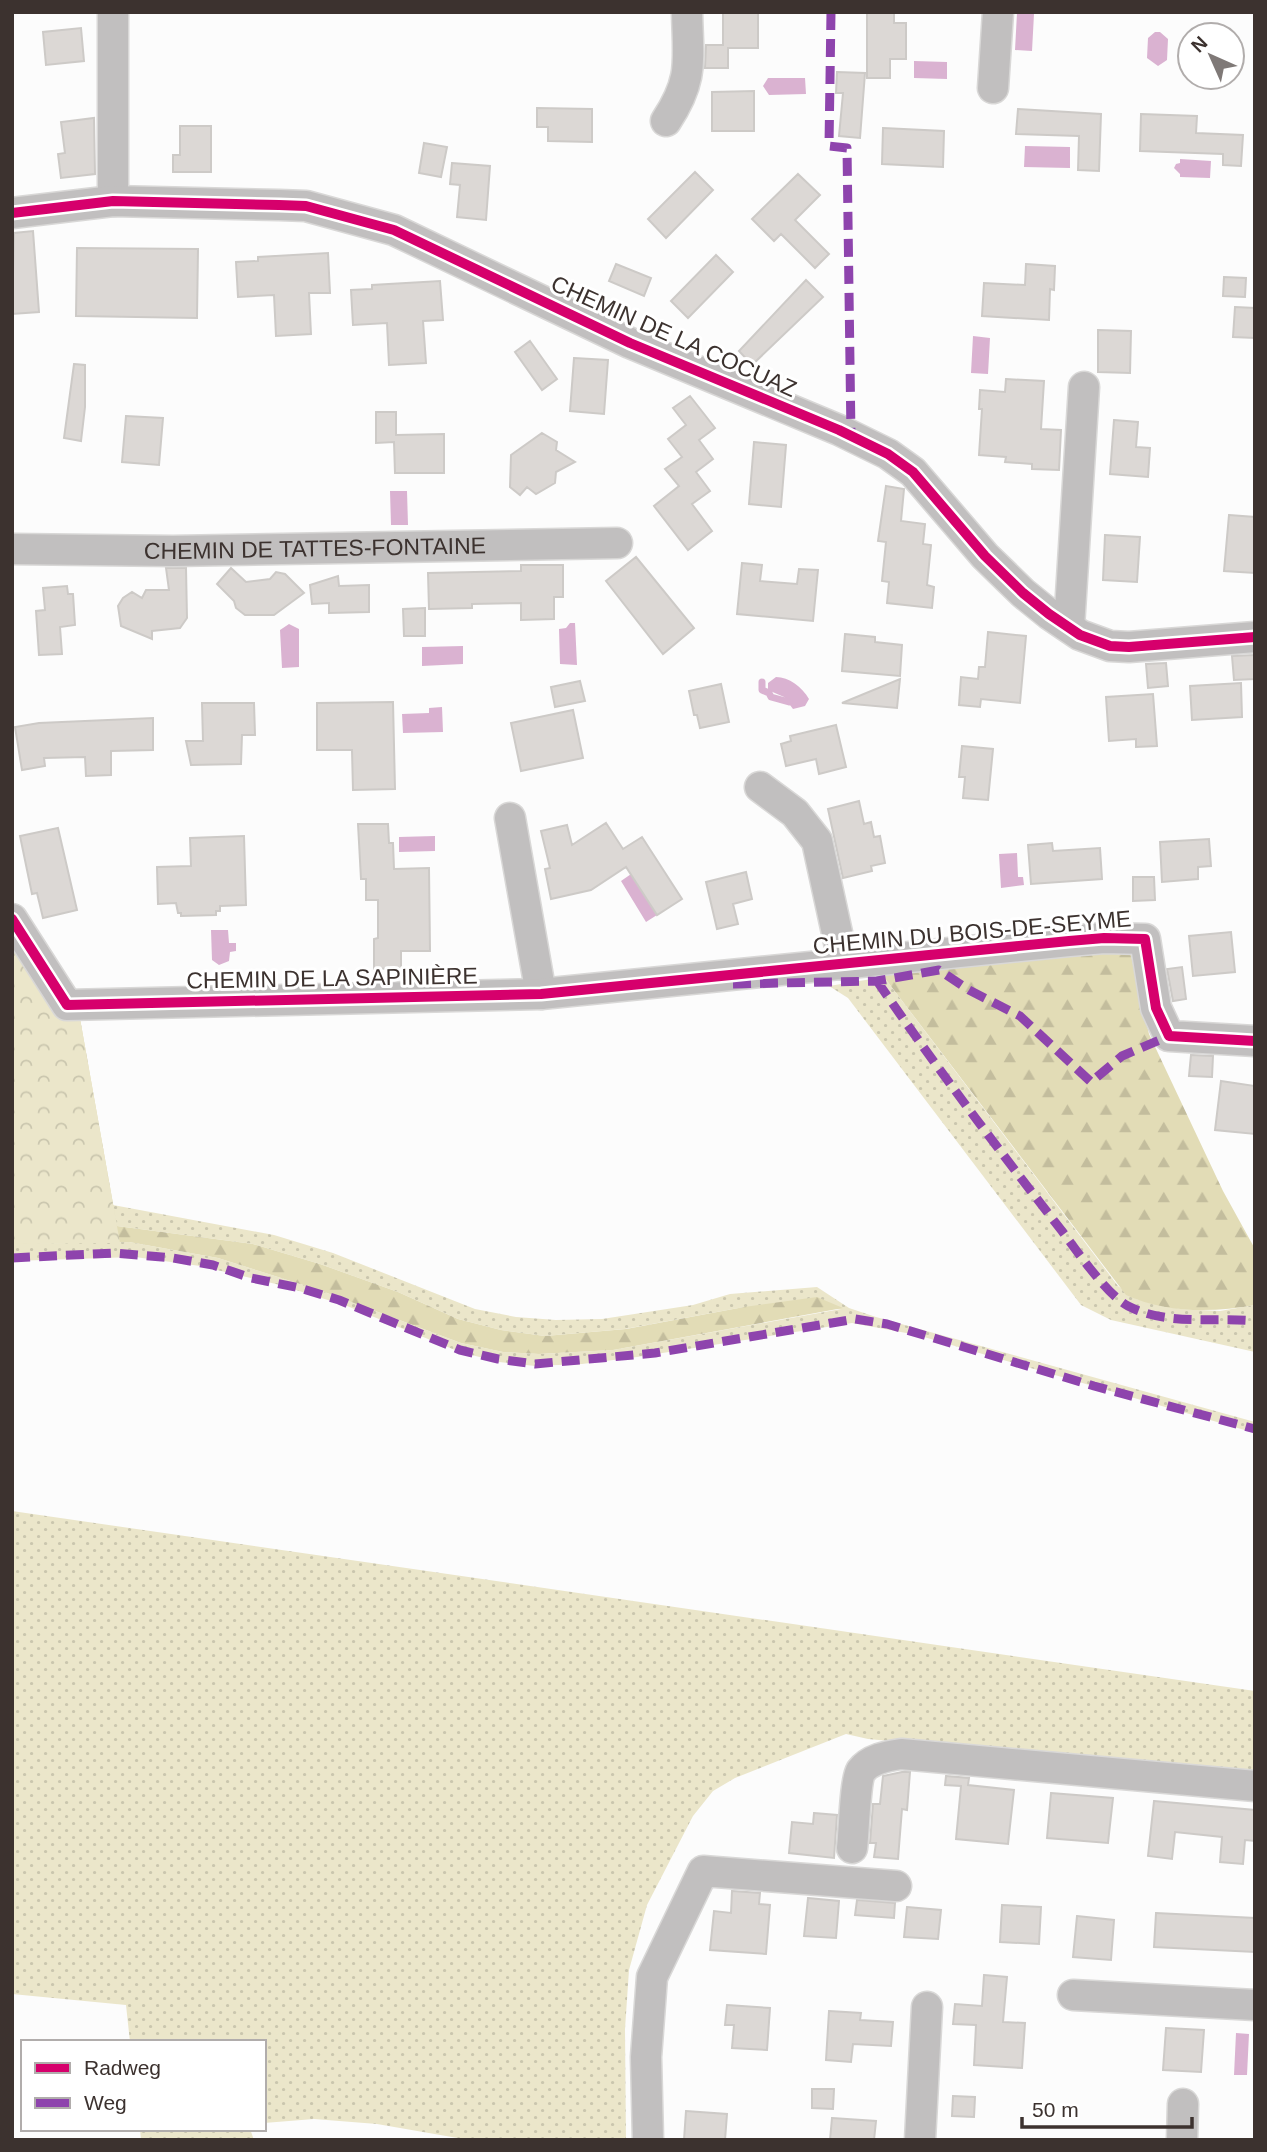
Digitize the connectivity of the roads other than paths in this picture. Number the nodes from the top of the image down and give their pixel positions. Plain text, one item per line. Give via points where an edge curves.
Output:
1 (113, 12) edge
2 (687, 12) edge
3 (998, 12) edge
4 (993, 88) dead end
5 (666, 121) dead end
6 (113, 201) junction
7 (12, 213) edge
8 (1084, 387) dead end
9 (617, 543) dead end
10 (12, 549) edge
11 (1069, 627) junction
12 (1255, 637) edge
13 (760, 787) dead end
14 (510, 818) dead end
15 (12, 919) edge
16 (844, 965) junction
17 (700, 977) joint
18 (541, 994) junction
19 (1255, 1041) edge
20 (1255, 1786) edge
21 (852, 1848) dead end
22 (895, 1886) dead end
23 (1073, 1995) dead end
24 (1255, 2006) edge
25 (927, 2007) dead end
26 (1183, 2104) dead end
27 (648, 2140) edge
28 (920, 2140) edge
29 (1182, 2140) edge

1 - 6 street
2 - 5 street via 688,77
3 - 4 street
6 - 7 street, CHEMIN DE LA COCUAZ
6 - 11 street, CHEMIN DE LA COCUAZ via 306,206 417,240 630,343 888,454 913,472 1023,593
8 - 11 street
9 - 10 street, CHEMIN DE TATTES-FONTAINE via 173,551
11 - 12 street, CHEMIN DE LA COCUAZ via 1119,646
13 - 16 street via 795,813 817,841
14 - 18 street
15 - 18 street, CHEMIN DE LA SAPINIÈRE via 67,1005
16 - 17 street, CHEMIN DU BOIS-DE-SEYME
16 - 19 street, CHEMIN DU BOIS-DE-SEYME via 1081,940 1145,939 1156,1008 1169,1036
17 - 18 street, CHEMIN DE LA SAPINIÈRE
20 - 21 street via 901,1754 883,1757 859,1775
22 - 27 street via 703,1871 652,1977 646,2057
23 - 24 street
25 - 28 street
26 - 29 street

